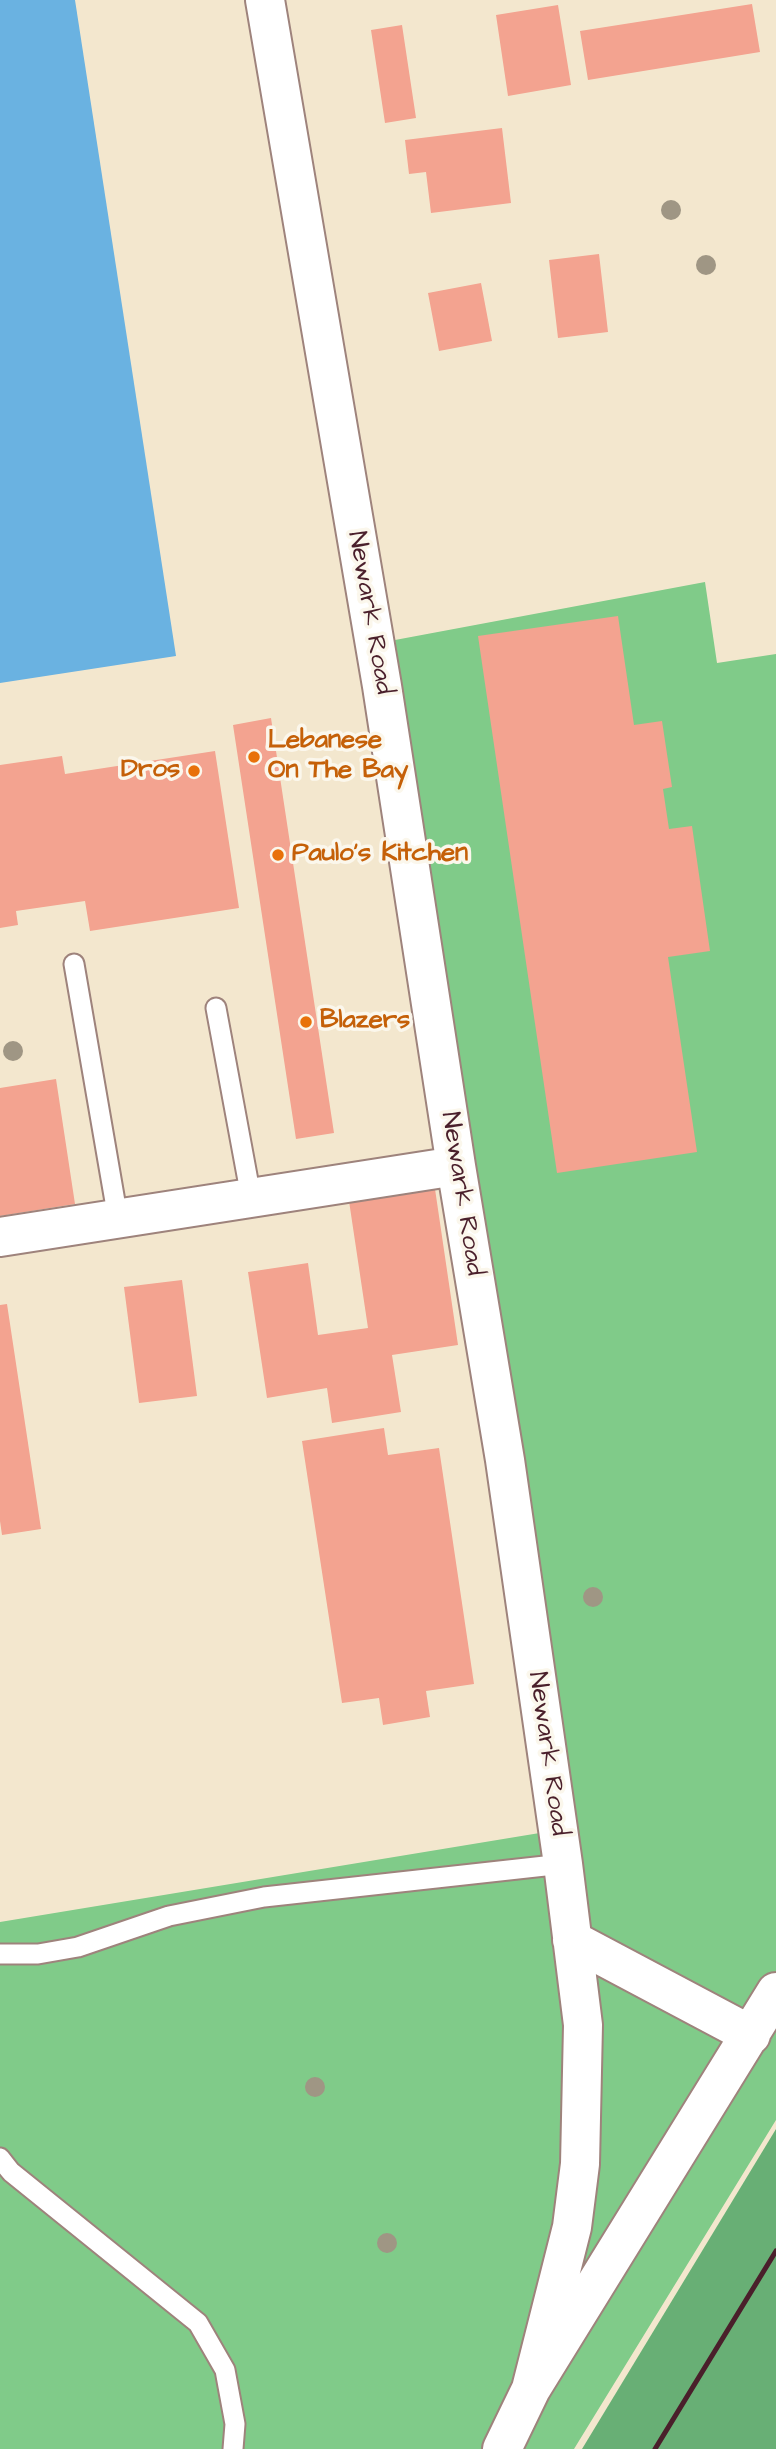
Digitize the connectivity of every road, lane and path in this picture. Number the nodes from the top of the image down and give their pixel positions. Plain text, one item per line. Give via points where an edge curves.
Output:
1 (265, 0) edge
2 (74, 964) dead end
3 (216, 1008) dead end
4 (456, 1166) junction
5 (251, 1197) junction
6 (118, 1219) junction
7 (0, 1237) edge
8 (563, 1864) junction
9 (572, 1940) junction
10 (0, 1954) edge
11 (776, 1992) edge
12 (751, 2035) junction
13 (0, 2158) edge
14 (531, 2389) junction
15 (233, 2449) edge
16 (502, 2449) edge

1 - 4 street, Newark Road via 382,686
2 - 6 lane
3 - 5 lane
4 - 5 street
4 - 8 street, Newark Road via 505,1460
5 - 6 street
6 - 7 street
8 - 9 street, Newark Road
8 - 10 lane via 264,1897 169,1916 78,1947
9 - 12 street
9 - 14 street, Newark Road via 583,2025 580,2164 572,2227
11 - 12 street
12 - 14 street
13 - 15 lane via 11,2172 198,2323 225,2370 235,2424
14 - 16 street

